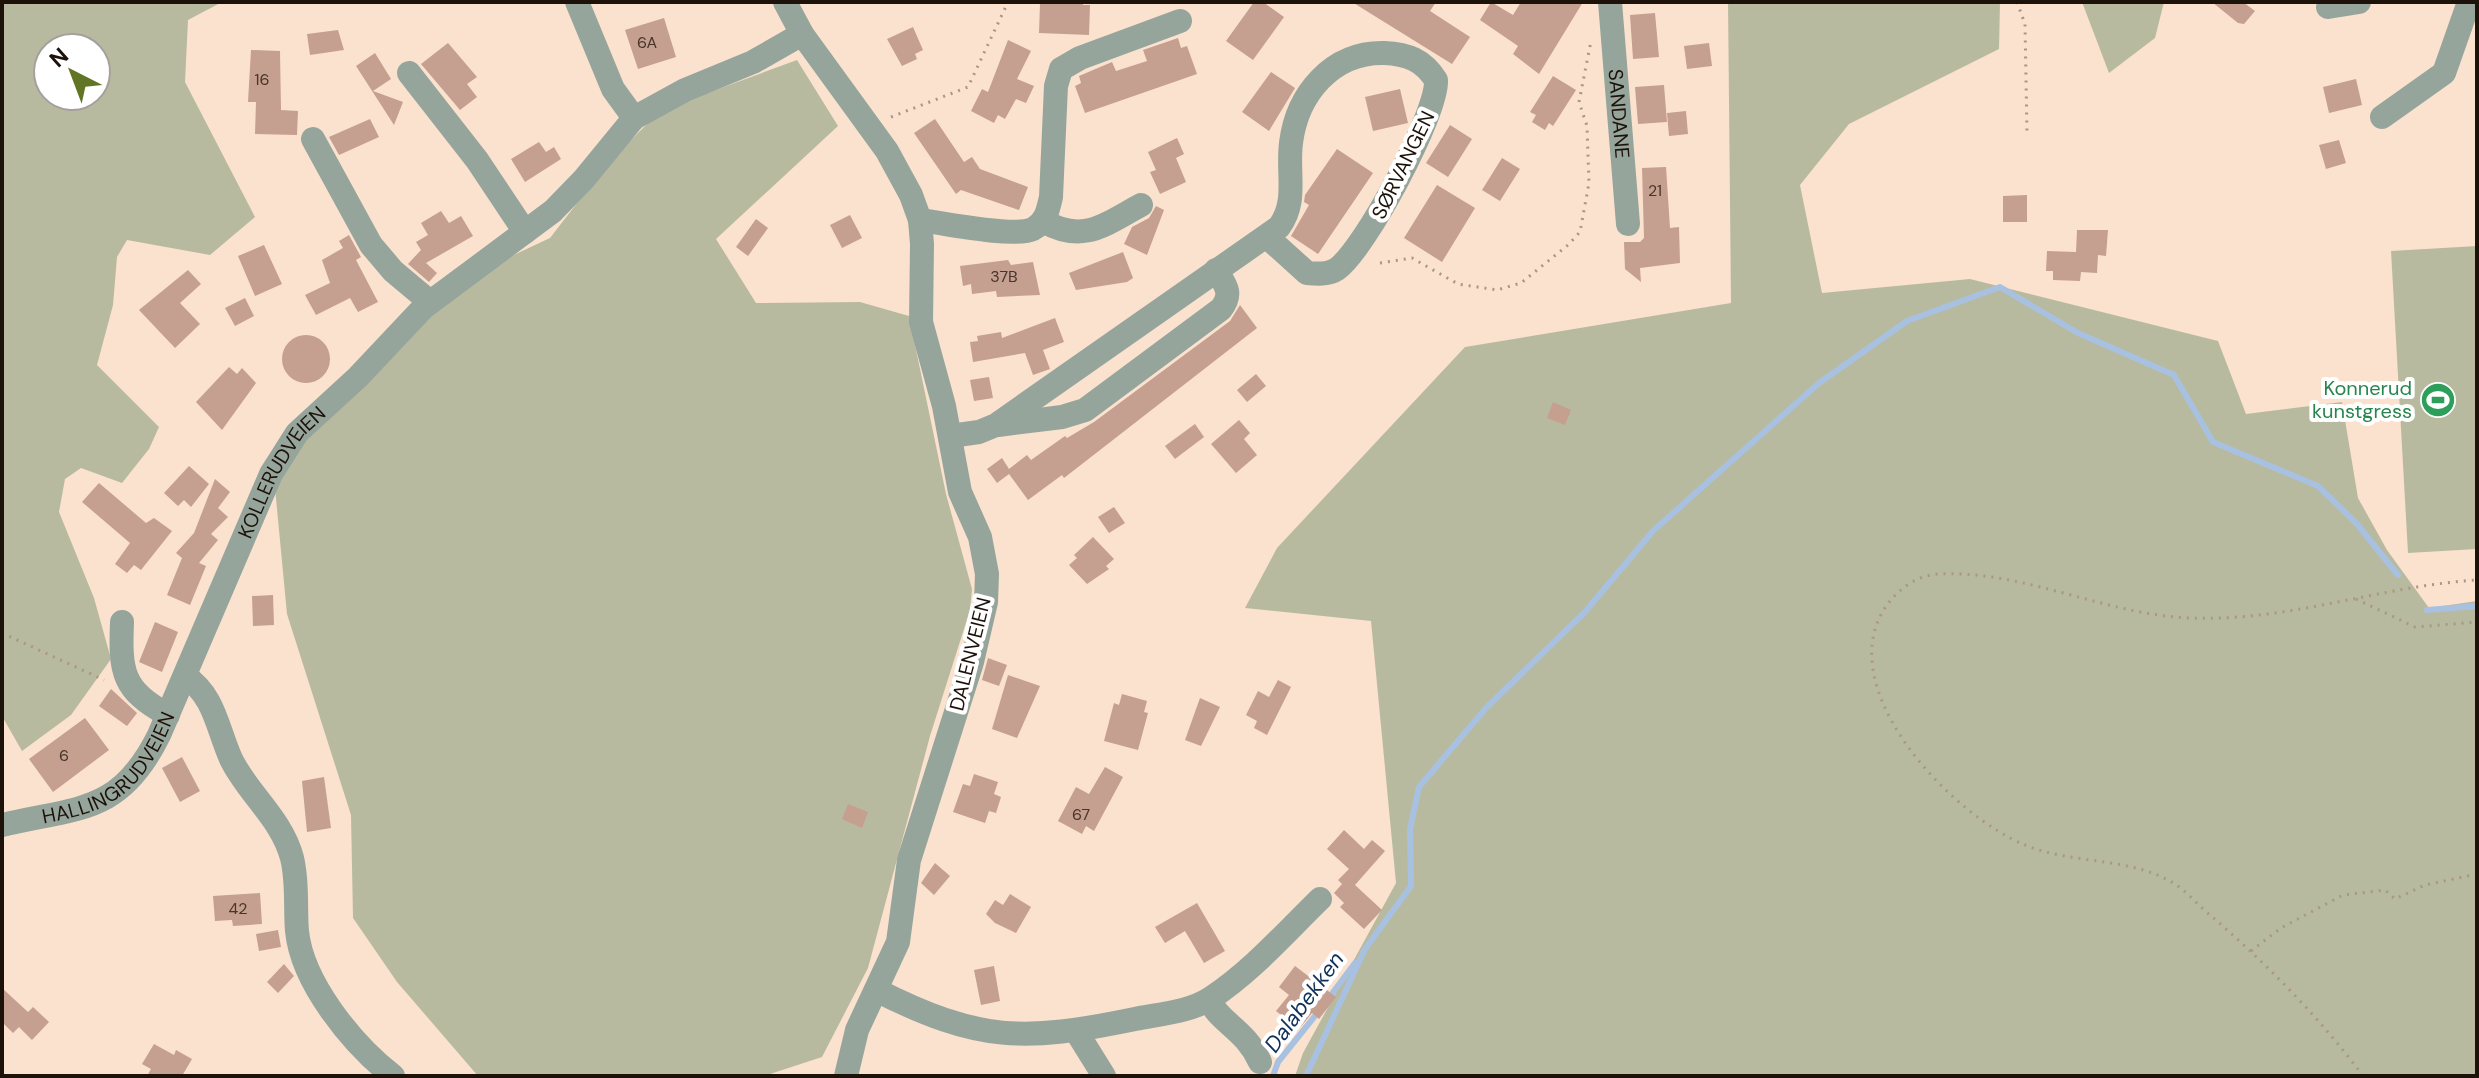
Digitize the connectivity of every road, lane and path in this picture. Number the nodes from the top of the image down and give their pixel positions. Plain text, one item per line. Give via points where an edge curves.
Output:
1 (577, 2) edge
2 (785, 2) edge
3 (1008, 2) edge
4 (1610, 2) edge
5 (2017, 2) edge
6 (2359, 2) edge
7 (2469, 2) edge
8 (2328, 7) dead end
9 (1180, 21) dead end
10 (802, 34) junction
11 (1592, 35) dead end
12 (409, 73) dead end
13 (2382, 117) dead end
14 (634, 118) junction
15 (885, 123) dead end
16 (2027, 134) dead end
17 (313, 139) dead end
18 (1141, 205) dead end
19 (920, 220) junction
20 (1043, 221) junction
21 (1628, 224) dead end
22 (525, 232) junction
23 (1267, 237) junction
24 (1380, 263) dead end
25 (1216, 270) junction
26 (430, 302) junction
27 (996, 425) junction
28 (950, 436) junction
29 (2477, 580) edge
30 (2355, 599) junction
31 (122, 622) dead end
32 (2477, 622) edge
33 (2, 633) edge
34 (185, 676) junction
35 (132, 690) junction
36 (168, 715) junction
37 (2, 825) edge
38 (2477, 874) edge
39 (1320, 899) dead end
40 (2251, 951) junction
41 (876, 990) junction
42 (1209, 1000) junction
43 (1076, 1031) junction
44 (1260, 1062) dead end
45 (393, 1076) edge
46 (846, 1076) edge
47 (1104, 1076) edge
48 (2363, 1076) edge

1 - 14 street via 613,89
2 - 10 street, DALENVEIEN
3 - 15 path via 968,87 891,116
4 - 21 street, SANDANE
5 - 16 path via 2025,24
6 - 8 street
7 - 13 street via 2444,73
9 - 20 street via 1061,69 1051,197
10 - 14 street, KOLLERUDVEIEN
10 - 19 street, DALENVEIEN via 887,151
11 - 24 path via 1579,102 1587,126 1589,183 1580,232 1568,245 1521,283 1497,290 1458,284 1412,258
12 - 22 street
14 - 22 street, KOLLERUDVEIEN via 584,179
17 - 26 street via 371,245
18 - 20 street via 1082,233 1062,232
19 - 20 street via 1018,231 1029,231
19 - 28 street, DALENVEIEN via 921,322
22 - 26 street, KOLLERUDVEIEN
23 - 23 street, SØRVANGEN via 1292,205 1296,119 1324,75 1348,58 1372,53 1413,57 1425,65 1436,80 1433,109 1378,218 1348,259 1328,273 1307,273
23 - 25 street, SØRVANGEN
25 - 27 street, SØRVANGEN
25 - 27 street via 1228,288 1221,309 1085,410
26 - 34 street, KOLLERUDVEIEN via 282,452
27 - 28 street, SØRVANGEN
28 - 41 street, DALENVEIEN via 960,492 985,556 986,602 972,662 919,821 898,942
29 - 30 path
30 - 32 path via 2415,627
30 - 40 path via 2296,612 2189,618 1995,579 1936,574 1899,588 1877,621 1872,666 1890,722 1951,796 1989,826 2027,846 2147,872 2175,885
31 - 35 street via 122,667
33 - 35 path
34 - 36 street, HALLINGRUDVEIEN
34 - 45 street via 209,701 238,773 284,838 295,875 300,955 310,977 362,1049
35 - 36 street
36 - 37 street, HALLINGRUDVEIEN via 136,776 120,791 82,808
38 - 40 path via 2425,885 2395,899 2385,890 2343,895 2281,928
39 - 42 street
40 - 48 path
41 - 43 street via 965,1029 1019,1035
41 - 46 street, DALENVEIEN via 857,1030
42 - 43 street
42 - 44 street via 1252,1044
43 - 47 street

